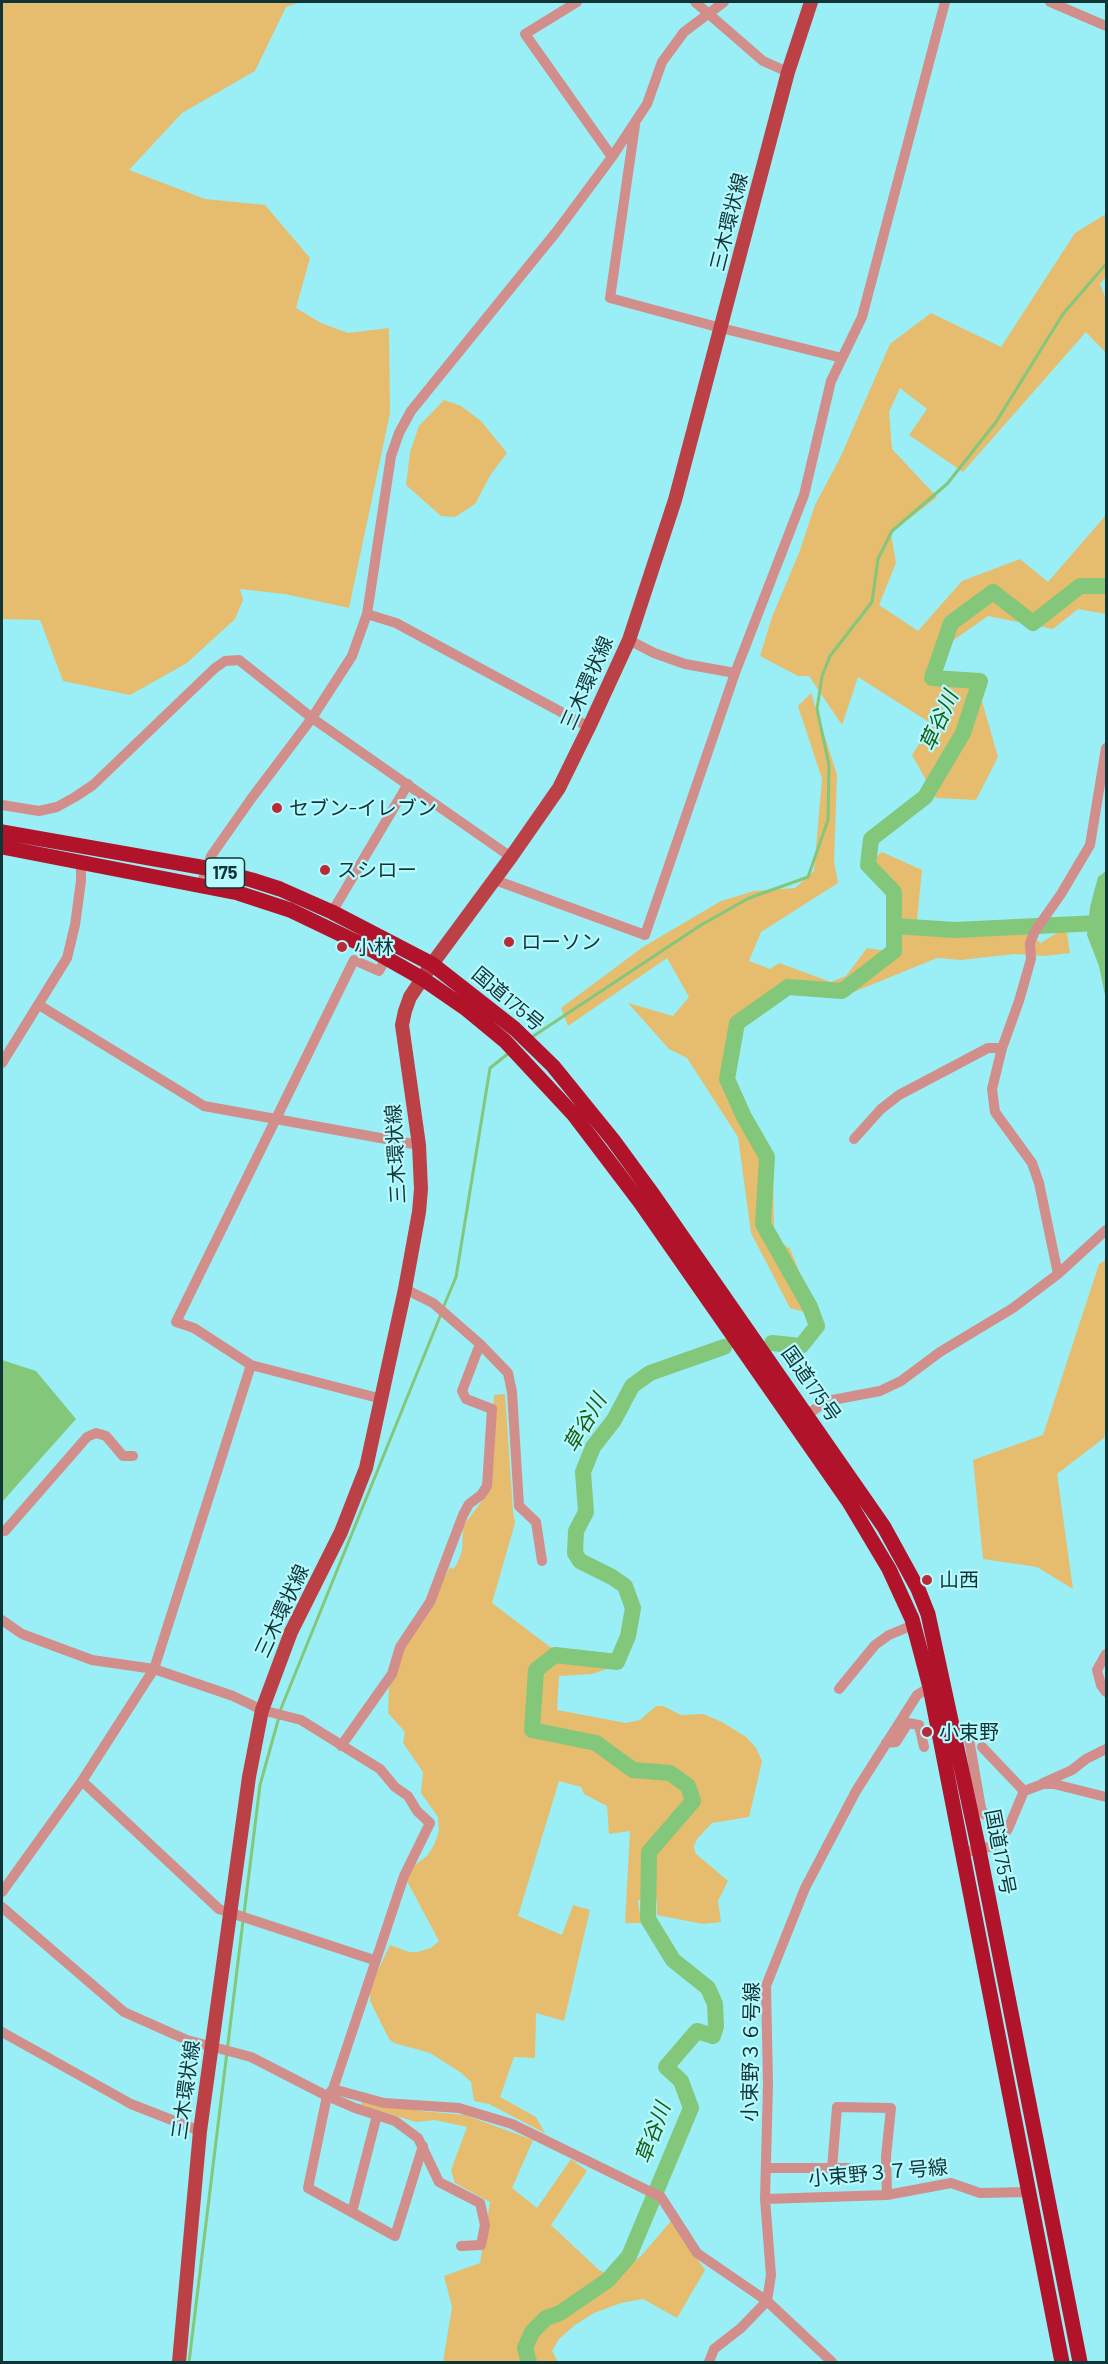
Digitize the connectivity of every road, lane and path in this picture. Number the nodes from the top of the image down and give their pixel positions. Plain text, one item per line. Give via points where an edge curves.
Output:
1 (577, 2) edge
2 (695, 2) edge
3 (702, 2) edge
4 (724, 2) edge
5 (811, 2) edge
6 (945, 2) edge
7 (1050, 2) edge
8 (710, 14) junction
9 (1107, 26) edge
10 (788, 72) junction
11 (635, 124) junction
12 (612, 157) junction
13 (722, 328) junction
14 (842, 358) junction
15 (367, 614) junction
16 (629, 640) junction
17 (735, 673) junction
18 (312, 718) junction
19 (590, 727) junction
20 (1107, 748) edge
21 (408, 784) junction
22 (1103, 794) edge
23 (2, 805) edge
24 (2, 832) edge
25 (2, 847) edge
26 (511, 857) junction
27 (81, 861) junction
28 (206, 868) junction
29 (495, 880) junction
30 (201, 885) junction
31 (332, 912) junction
32 (386, 958) junction
33 (432, 964) junction
34 (423, 979) junction
35 (39, 1005) junction
36 (1002, 1048) junction
37 (2, 1063) edge
38 (277, 1118) junction
39 (854, 1139) dead end
40 (419, 1145) junction
41 (1107, 1230) edge
42 (1058, 1274) junction
43 (405, 1289) junction
44 (480, 1344) junction
45 (251, 1365) junction
46 (382, 1399) junction
47 (801, 1419) junction
48 (133, 1456) dead end
49 (2, 1530) edge
50 (542, 1561) dead end
51 (2, 1620) edge
52 (913, 1625) junction
53 (1107, 1654) edge
54 (154, 1669) junction
55 (930, 1687) junction
56 (838, 1689) dead end
57 (1107, 1692) edge
58 (262, 1710) junction
59 (969, 1739) dead end
60 (886, 1743) junction
61 (341, 1746) junction
62 (924, 1747) dead end
63 (982, 1747) dead end
64 (1107, 1749) edge
65 (82, 1780) junction
66 (1043, 1784) junction
67 (1024, 1791) junction
68 (1107, 1797) edge
69 (1008, 1829) junction
70 (979, 1850) junction
71 (962, 1853) junction
72 (2, 1892) edge
73 (2, 1907) edge
74 (231, 1913) junction
75 (374, 1960) junction
76 (2, 2032) edge
77 (212, 2047) junction
78 (330, 2092) junction
79 (377, 2115) junction
80 (200, 2131) junction
81 (423, 2146) junction
82 (766, 2168) junction
83 (832, 2168) junction
84 (848, 2168) dead end
85 (1029, 2192) junction
86 (887, 2195) junction
87 (765, 2199) junction
88 (352, 2212) junction
89 (461, 2246) dead end
90 (767, 2301) junction
91 (179, 2362) edge
92 (709, 2362) edge
93 (832, 2362) edge
94 (1062, 2362) edge
95 (1080, 2362) edge

1 - 12 street via 525,34
2 - 8 street
3 - 8 street
4 - 8 street
5 - 10 main road, 三木環状線
6 - 14 street via 862,317
7 - 9 street
8 - 10 street via 763,61
8 - 11 street via 684,32 662,62 647,104
10 - 13 main road, 三木環状線
11 - 12 street
11 - 13 street via 610,298
12 - 15 street via 429,387 399,433 391,456
13 - 14 street
13 - 16 main road, 三木環状線 via 675,500
14 - 17 street via 831,381 804,495
15 - 18 street via 352,656
15 - 19 street via 396,623
16 - 17 street via 685,664
16 - 19 main road, 三木環状線
17 - 29 street via 645,934
18 - 21 street
18 - 23 street via 239,660 225,661 93,785 75,797 39,811
18 - 28 street via 251,798
19 - 26 main road, 三木環状線 via 559,788
20 - 22 street
21 - 26 street
21 - 31 street
22 - 36 street via 1090,845 1030,943 1019,1001
24 - 28 highway, 国道175号 / 175
25 - 27 highway, 国道175号 / 175
26 - 29 main road, 三木環状線
27 - 30 highway, 国道175号 / 175
27 - 35 street via 75,925 67,957
28 - 30 street
28 - 31 highway, 国道175号 / 175 via 280,889
29 - 33 main road, 三木環状線
30 - 32 highway, 国道175号 / 175 via 290,910
31 - 33 highway, 国道175号 / 175
32 - 34 highway, 国道175号 / 175
32 - 38 street via 379,971 354,960
33 - 34 main road, 三木環状線
33 - 47 highway, 国道175号 / 175 via 515,1029 560,1074 627,1159
34 - 40 main road, 三木環状線 via 410,997 402,1025
34 - 47 highway, 国道175号 / 175 via 505,1041 574,1114
35 - 37 street
35 - 38 street via 204,1106
36 - 39 street via 988,1048 899,1095
36 - 42 street via 992,1089 995,1112 1032,1162
38 - 40 street
38 - 45 street via 176,1322 194,1328
40 - 43 main road, 三木環状線 via 419,1212
41 - 42 street
42 - 47 street via 901,1381 880,1391 827,1401
43 - 44 street via 433,1303
43 - 46 main road, 三木環状線
44 - 50 street via 508,1373 519,1506 536,1522
44 - 61 street via 462,1391 466,1399 492,1409 487,1486 462,1515 430,1602 400,1647 392,1674
45 - 46 street
45 - 54 street
46 - 58 main road, 三木環状線 via 366,1468 291,1632
47 - 52 highway, 国道175号 / 175 via 889,1569
47 - 70 highway, 国道175号 / 175 via 884,1527 928,1614
48 - 49 street via 123,1456 106,1436 96,1433 87,1437
51 - 54 street via 22,1634 92,1660
52 - 55 highway, 国道175号 / 175
52 - 56 street via 875,1645
53 - 57 street via 1097,1670
54 - 58 street
54 - 65 street
55 - 60 street, 小束野３６号線 via 917,1695
55 - 71 highway, 国道175号 / 175
58 - 61 street via 301,1720
58 - 74 main road, 三木環状線
59 - 69 street via 981,1808
60 - 62 street via 896,1742 908,1723 919,1725
60 - 82 street, 小束野３６号線 via 819,1859 766,1986
61 - 75 street via 380,1769 430,1823 404,1876
63 - 67 street
64 - 66 street
65 - 72 street
65 - 74 street via 219,1909
66 - 67 street
66 - 68 street
67 - 69 street
69 - 70 street via 993,1846
70 - 71 street
70 - 95 highway, 国道175号 / 175
71 - 85 highway, 国道175号 / 175
73 - 77 street via 124,2012
74 - 75 street
74 - 77 main road, 三木環状線
75 - 78 street
76 - 80 street via 130,2104
77 - 78 street via 251,2057
77 - 80 main road, 三木環状線
78 - 79 street
78 - 88 street via 308,2188
78 - 90 street via 384,2103 459,2108 512,2124 661,2198 697,2253
79 - 81 street via 395,2121
79 - 88 street
80 - 91 main road, 三木環状線
81 - 88 street via 395,2236
81 - 89 street via 439,2182 480,2203 485,2225 481,2245
82 - 83 street
82 - 87 street, 小束野３６号線
83 - 84 street
83 - 86 street via 837,2107 891,2108
85 - 86 street, 小束野３７号線 via 980,2193 951,2182
85 - 94 highway, 国道175号 / 175
86 - 87 street, 小束野３７号線
87 - 90 street, 小束野３６号線 via 771,2275
90 - 92 street via 714,2349
90 - 93 street

